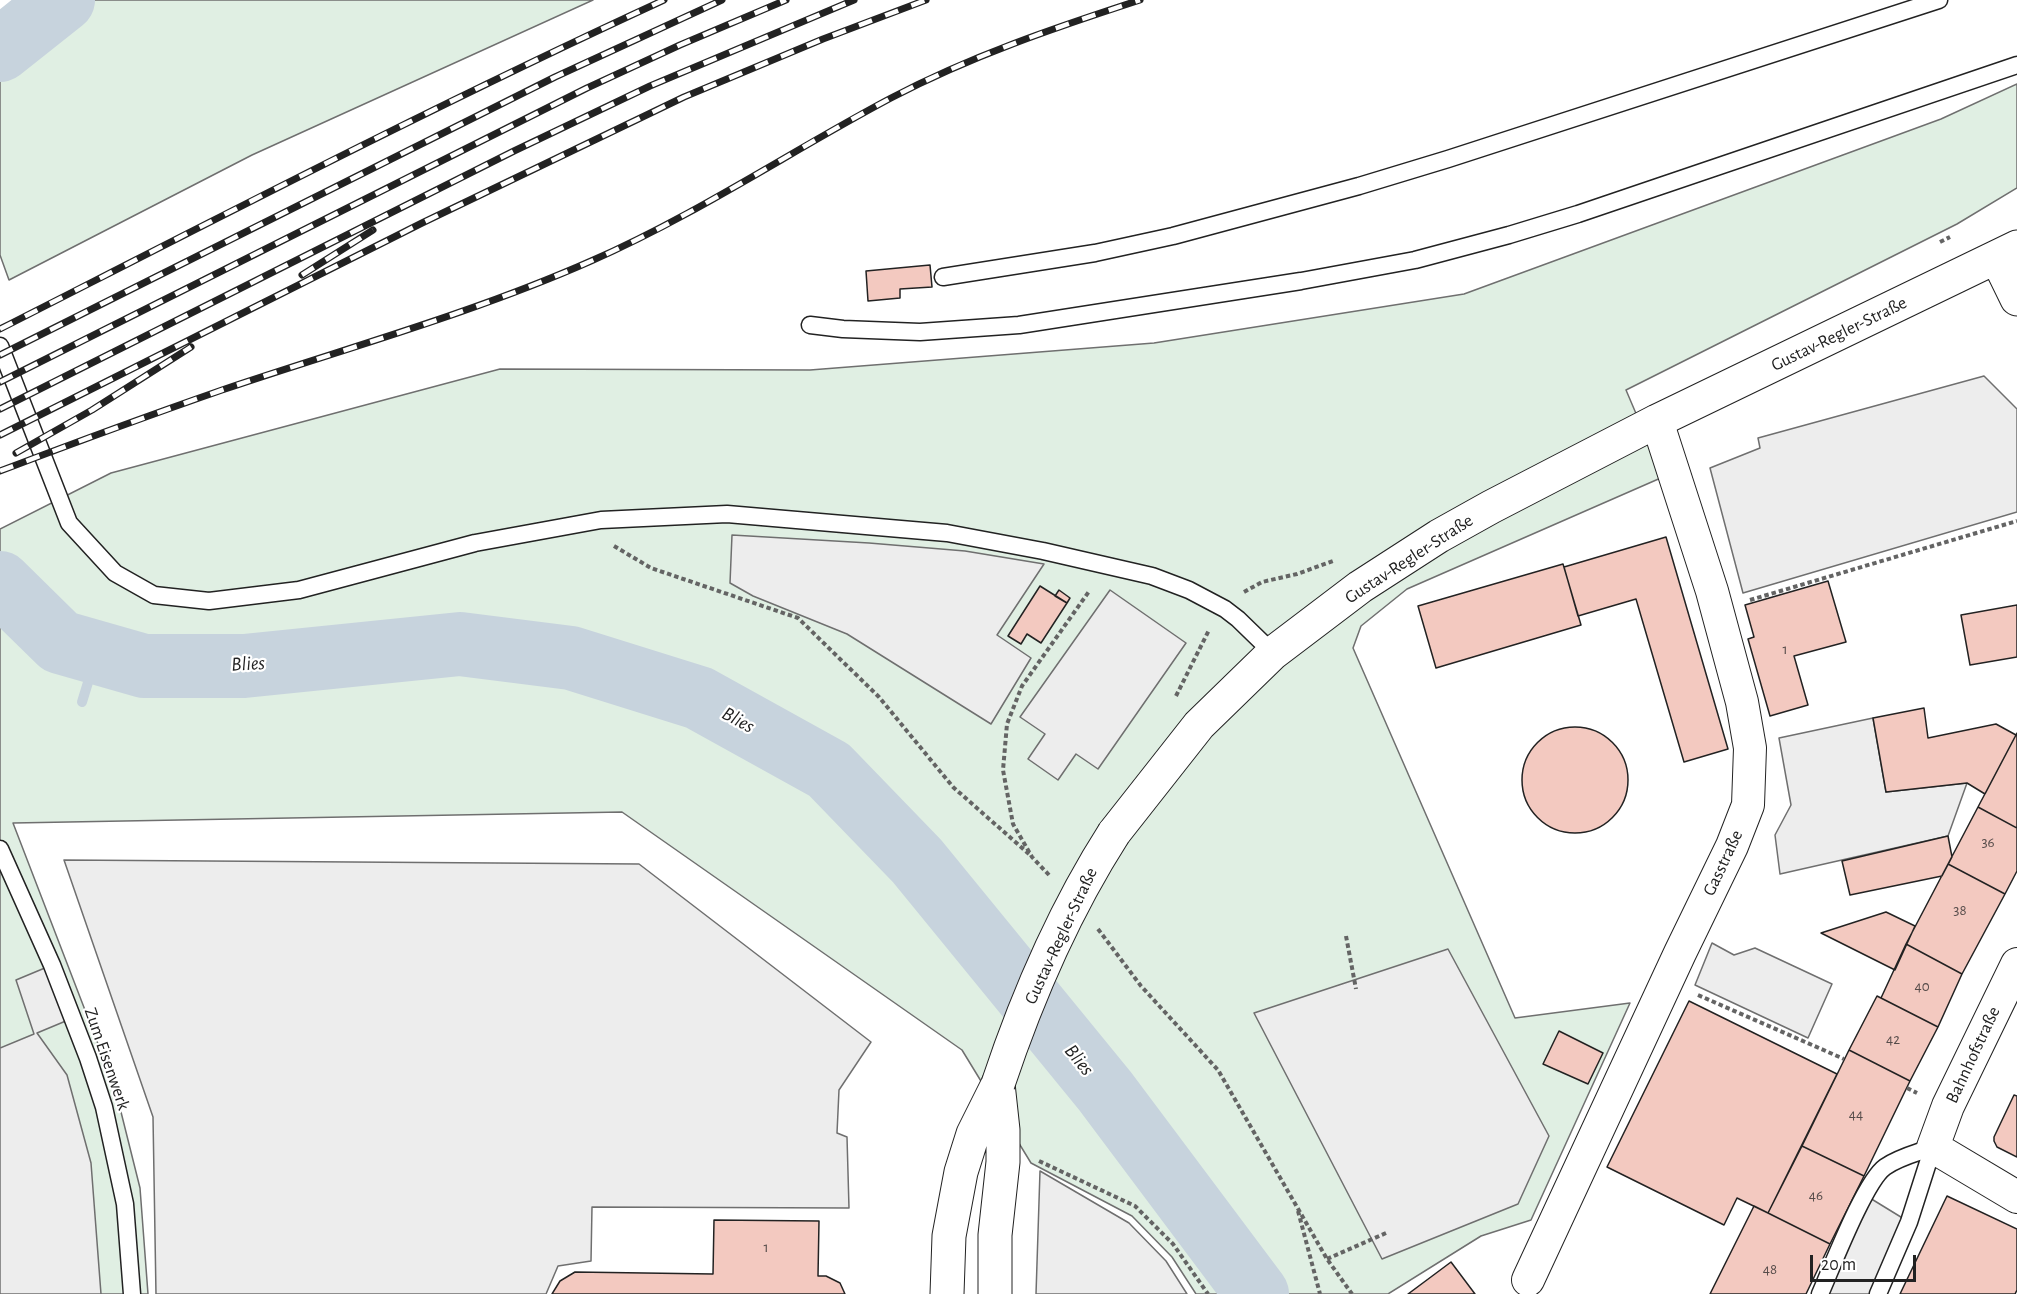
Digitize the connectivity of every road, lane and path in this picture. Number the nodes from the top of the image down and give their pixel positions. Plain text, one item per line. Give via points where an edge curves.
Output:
1 (1939, 0) edge
2 (2017, 65) edge
3 (2007, 253) edge
4 (943, 277) dead end
5 (2017, 299) edge
6 (810, 325) dead end
7 (0, 346) edge
8 (1657, 421) junction
9 (2017, 521) edge
10 (578, 524) junction
11 (1107, 565) junction
12 (1717, 610) junction
13 (1273, 653) junction
14 (0, 849) edge
15 (1032, 857) junction
16 (1055, 882) dead end
17 (1094, 925) dead end
18 (1346, 936) dead end
19 (2017, 964) edge
20 (1667, 981) junction
21 (1356, 989) dead end
22 (1844, 1059) dead end
23 (998, 1084) junction
24 (1003, 1146) junction
25 (1933, 1147) junction
26 (2017, 1197) edge
27 (1296, 1205) junction
28 (1386, 1233) dead end
29 (949, 1236) junction
30 (1327, 1259) junction
31 (1528, 1280) dead end
32 (132, 1294) edge
33 (932, 1294) edge
34 (947, 1294) edge
35 (995, 1294) edge
36 (1208, 1294) edge
37 (1320, 1294) edge
38 (1352, 1294) edge
39 (1820, 1294) edge
40 (1878, 1294) edge

1 - 4 lane via 1359,186 1173,236 1095,253
2 - 6 lane via 1578,214 1414,260 1019,325 920,332
3 - 5 main road
3 - 8 main road, Gustav-Regler-Straße
7 - 10 lane via 69,523 115,573 154,595 208,601 299,590 475,543
8 - 12 street, Gasstraße
8 - 13 main road, Gustav-Regler-Straße via 1439,536 1360,587
9 - 12 path
10 - 11 lane via 726,514 947,533
10 - 15 path via 651,568 798,618 879,697 953,787
11 - 13 lane via 1189,590 1238,619
11 - 15 path via 1022,686 1007,724 1003,771 1013,824
12 - 20 street, Gasstraße via 1750,748 1748,805
13 - 23 main road, Gustav-Regler-Straße, bridge via 1199,725 1114,834 1049,952
14 - 32 lane, Zum Eisenwerk via 52,965 104,1107 125,1204
15 - 16 path
17 - 27 path via 1141,986 1218,1070
18 - 21 path
19 - 25 street, Bahnhofstraße via 1948,1106
20 - 22 path
20 - 31 street, Gasstraße
23 - 24 main road, Gustav-Regler-Straße
23 - 29 main road, Gustav-Regler-Straße via 973,1134
24 - 35 main road, Gustav-Regler-Straße via 995,1235
24 - 36 path via 1135,1206 1173,1244
25 - 26 street
25 - 39 lane via 1884,1168 1865,1196
25 - 40 lane, Bahnhofstraße via 1909,1222
27 - 30 path
27 - 37 path
28 - 30 path
29 - 33 main road
29 - 34 main road, Gustav-Regler-Straße
30 - 38 path

